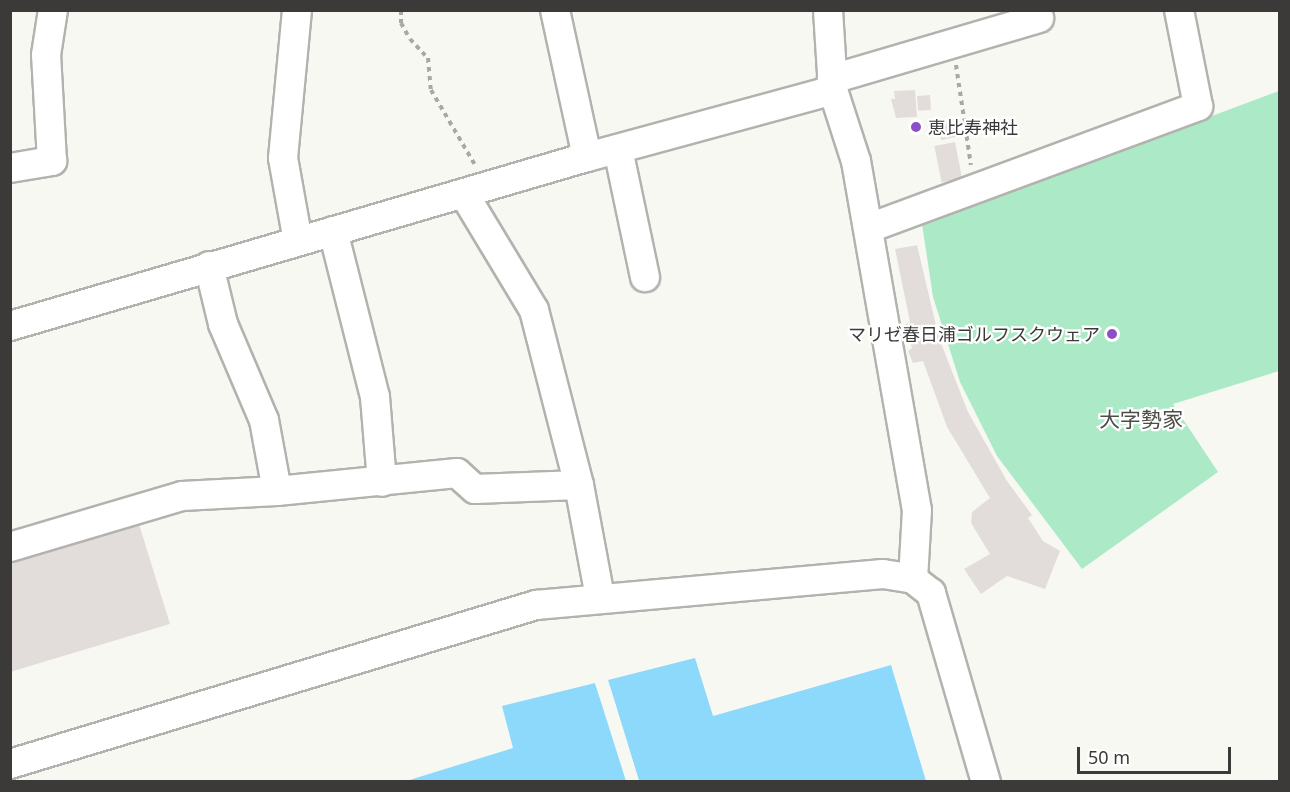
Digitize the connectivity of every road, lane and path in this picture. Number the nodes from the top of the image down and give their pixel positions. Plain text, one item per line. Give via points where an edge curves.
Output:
1 (53, 10) edge
2 (297, 10) edge
3 (401, 10) edge
4 (555, 10) edge
5 (828, 10) edge
6 (1179, 10) edge
7 (1039, 18) dead end
8 (996, 21) edge
9 (953, 44) junction
10 (832, 85) junction
11 (618, 149) junction
12 (587, 157) junction
13 (10, 168) edge
14 (975, 189) junction
15 (475, 191) junction
16 (869, 228) junction
17 (333, 231) junction
18 (298, 241) junction
19 (209, 266) junction
20 (645, 278) dead end
21 (10, 326) edge
22 (382, 482) junction
23 (579, 484) junction
24 (277, 491) junction
25 (10, 547) edge
26 (913, 579) junction
27 (600, 597) junction
28 (10, 764) edge
29 (986, 782) edge

1 - 13 street via 46,55 52,161
2 - 18 street via 283,158
3 - 15 path via 401,22 410,39 428,58 431,90 451,118
4 - 12 street
5 - 10 street
6 - 14 street via 1198,106
7 - 8 street
8 - 9 street
9 - 10 street
9 - 14 path
10 - 11 street
10 - 16 street via 856,160
11 - 12 street
11 - 20 street
12 - 15 street
14 - 16 street
15 - 17 street
15 - 23 street via 534,310
16 - 26 street via 917,510
17 - 18 street
17 - 22 street via 375,397
18 - 19 street
19 - 21 street
19 - 24 street via 223,324 264,420
22 - 23 street via 456,474 475,489
22 - 24 street
23 - 27 street
24 - 25 street via 182,496
26 - 27 street via 883,574
26 - 29 street via 930,593
27 - 28 street via 536,605

